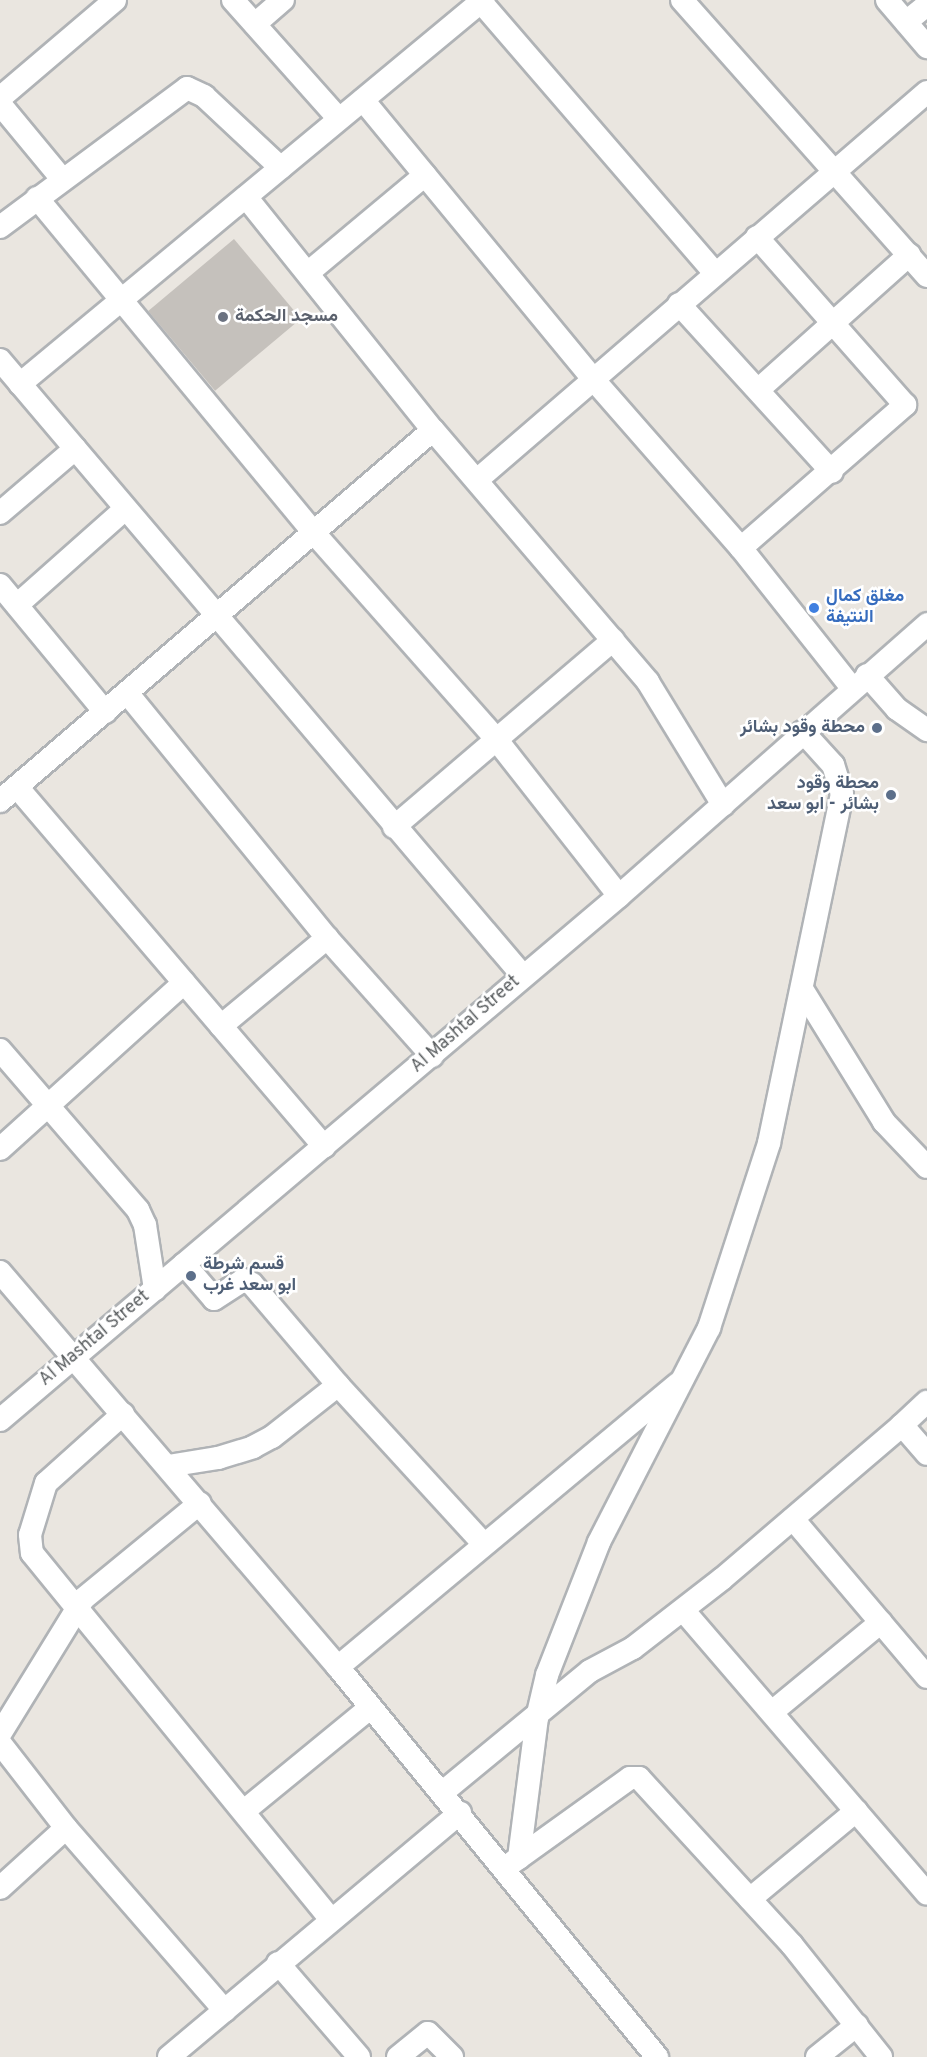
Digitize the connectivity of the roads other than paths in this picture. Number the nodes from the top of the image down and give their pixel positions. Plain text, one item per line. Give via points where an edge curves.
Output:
1 (115, 0) edge
2 (233, 0) edge
3 (283, 0) edge
4 (682, 0) edge
5 (887, 0) edge
6 (482, 1) edge
7 (927, 5) edge
8 (906, 22) junction
9 (255, 24) junction
10 (927, 47) edge
11 (927, 92) edge
12 (0, 98) edge
13 (363, 99) junction
14 (0, 104) edge
15 (339, 119) junction
16 (281, 168) junction
17 (835, 171) junction
18 (425, 175) junction
19 (62, 179) junction
20 (246, 197) junction
21 (37, 198) junction
22 (0, 227) edge
23 (757, 237) junction
24 (909, 255) junction
25 (309, 272) junction
26 (715, 273) junction
27 (927, 276) edge
28 (120, 302) junction
29 (679, 304) junction
30 (833, 323) junction
31 (0, 360) edge
32 (593, 379) junction
33 (20, 384) junction
34 (758, 390) junction
35 (434, 430) junction
36 (75, 449) junction
37 (832, 472) junction
38 (477, 480) junction
39 (125, 509) junction
40 (0, 513) edge
41 (314, 533) junction
42 (741, 548) junction
43 (0, 585) edge
44 (17, 605) junction
45 (217, 618) junction
46 (927, 624) edge
47 (613, 640) junction
48 (859, 681) junction
49 (128, 694) junction
50 (105, 712) junction
51 (927, 730) edge
52 (803, 732) junction
53 (496, 740) junction
54 (8, 794) edge
55 (723, 804) junction
56 (394, 827) junction
57 (619, 896) junction
58 (327, 938) junction
59 (523, 976) junction
60 (184, 983) junction
61 (802, 989) junction
62 (221, 1026) junction
63 (0, 1050) edge
64 (432, 1056) junction
65 (48, 1105) junction
66 (324, 1147) junction
67 (0, 1149) edge
68 (927, 1167) edge
69 (184, 1264) junction
70 (0, 1272) edge
71 (156, 1289) junction
72 (73, 1358) junction
73 (687, 1377) junction
74 (338, 1385) junction
75 (927, 1402) edge
76 (123, 1414) junction
77 (0, 1420) edge
78 (902, 1425) junction
79 (927, 1454) edge
80 (168, 1467) junction
81 (200, 1503) junction
82 (793, 1519) junction
83 (483, 1543) junction
84 (75, 1609) junction
85 (683, 1610) junction
86 (881, 1623) junction
87 (338, 1666) junction
88 (926, 1674) edge
89 (371, 1707) junction
90 (772, 1712) junction
91 (537, 1718) junction
92 (0, 1734) edge
93 (0, 1743) edge
94 (443, 1792) junction
95 (243, 1811) junction
96 (856, 1811) junction
97 (460, 1813) junction
98 (66, 1828) junction
99 (512, 1863) junction
100 (919, 1869) edge
101 (0, 1888) edge
102 (927, 1894) edge
103 (750, 1899) junction
104 (331, 1919) junction
105 (278, 1963) junction
106 (225, 2011) junction
107 (857, 2025) junction
108 (169, 2057) edge
109 (359, 2057) edge
110 (398, 2057) edge
111 (452, 2057) edge
112 (657, 2057) edge
113 (817, 2057) edge
114 (881, 2057) edge

1 - 12 street
2 - 9 street
3 - 9 street
4 - 17 street
5 - 8 street
6 - 13 street
6 - 26 street
7 - 8 street
8 - 10 street
9 - 15 street
11 - 17 street
13 - 15 street
13 - 18 street
14 - 19 street
15 - 16 street
16 - 19 street via 204,96 188,88
16 - 20 street
17 - 23 street
17 - 24 street
18 - 25 street
18 - 32 street
19 - 21 street
20 - 25 street
20 - 28 street
21 - 22 street
21 - 28 street
23 - 26 street
23 - 30 street
24 - 27 street
24 - 30 street
25 - 35 street
26 - 29 street
28 - 33 street
28 - 41 street
29 - 32 street
29 - 34 street
30 - 34 street
30 - 37 street via 905,405
31 - 33 street
32 - 38 street
32 - 42 street
33 - 36 street
34 - 37 street
35 - 38 street
35 - 41 street
36 - 39 street
36 - 40 street
37 - 42 street
38 - 47 street
39 - 44 street
39 - 45 street
41 - 45 street
41 - 53 street
42 - 48 street
43 - 44 street
44 - 50 street
45 - 49 street
45 - 56 street
46 - 48 street, Al Mashtal Street
47 - 53 street
47 - 55 street via 648,682
48 - 51 street
48 - 52 street, Al Mashtal Street
49 - 50 street
49 - 58 street
50 - 54 street
52 - 55 street, Al Mashtal Street
52 - 61 street via 833,765 842,794
53 - 56 street
53 - 57 street
54 - 60 street
55 - 57 street, Al Mashtal Street
56 - 59 street
57 - 59 street, Al Mashtal Street
58 - 62 street
58 - 64 street
59 - 64 street, Al Mashtal Street
60 - 62 street
60 - 65 street
61 - 68 street via 884,1122
61 - 73 street via 769,1143 709,1328
62 - 66 street
63 - 65 street
64 - 66 street, Al Mashtal Street
65 - 67 street
65 - 71 street via 138,1210 145,1225
66 - 69 street, Al Mashtal Street
69 - 71 street, Al Mashtal Street
69 - 74 street via 214,1299 248,1280
70 - 72 street
71 - 72 street, Al Mashtal Street
72 - 76 street
72 - 77 street, Al Mashtal Street
73 - 83 street
73 - 91 street via 599,1542 547,1675
74 - 80 street via 272,1437 253,1447
74 - 83 street
75 - 78 street
76 - 80 street
76 - 84 street via 46,1483 30,1535 32,1553
78 - 79 street
78 - 82 street
80 - 81 street
81 - 84 street
81 - 87 street
82 - 85 street
82 - 86 street
83 - 87 street
84 - 92 street
84 - 95 street
85 - 90 street
85 - 91 street via 633,1648 590,1671
86 - 88 street
86 - 90 street
87 - 89 street
89 - 94 street
89 - 95 street
90 - 96 street
91 - 94 street
91 - 99 street
93 - 98 street
94 - 97 street
95 - 104 street
96 - 100 street
96 - 103 street
97 - 99 street
97 - 104 street
98 - 101 street
98 - 106 street
99 - 103 street via 636,1777 644,1780
99 - 112 street
100 - 102 street
103 - 107 street
104 - 105 street
105 - 106 street
105 - 109 street
106 - 108 street
107 - 113 street
107 - 114 street
110 - 111 street via 428,2033

